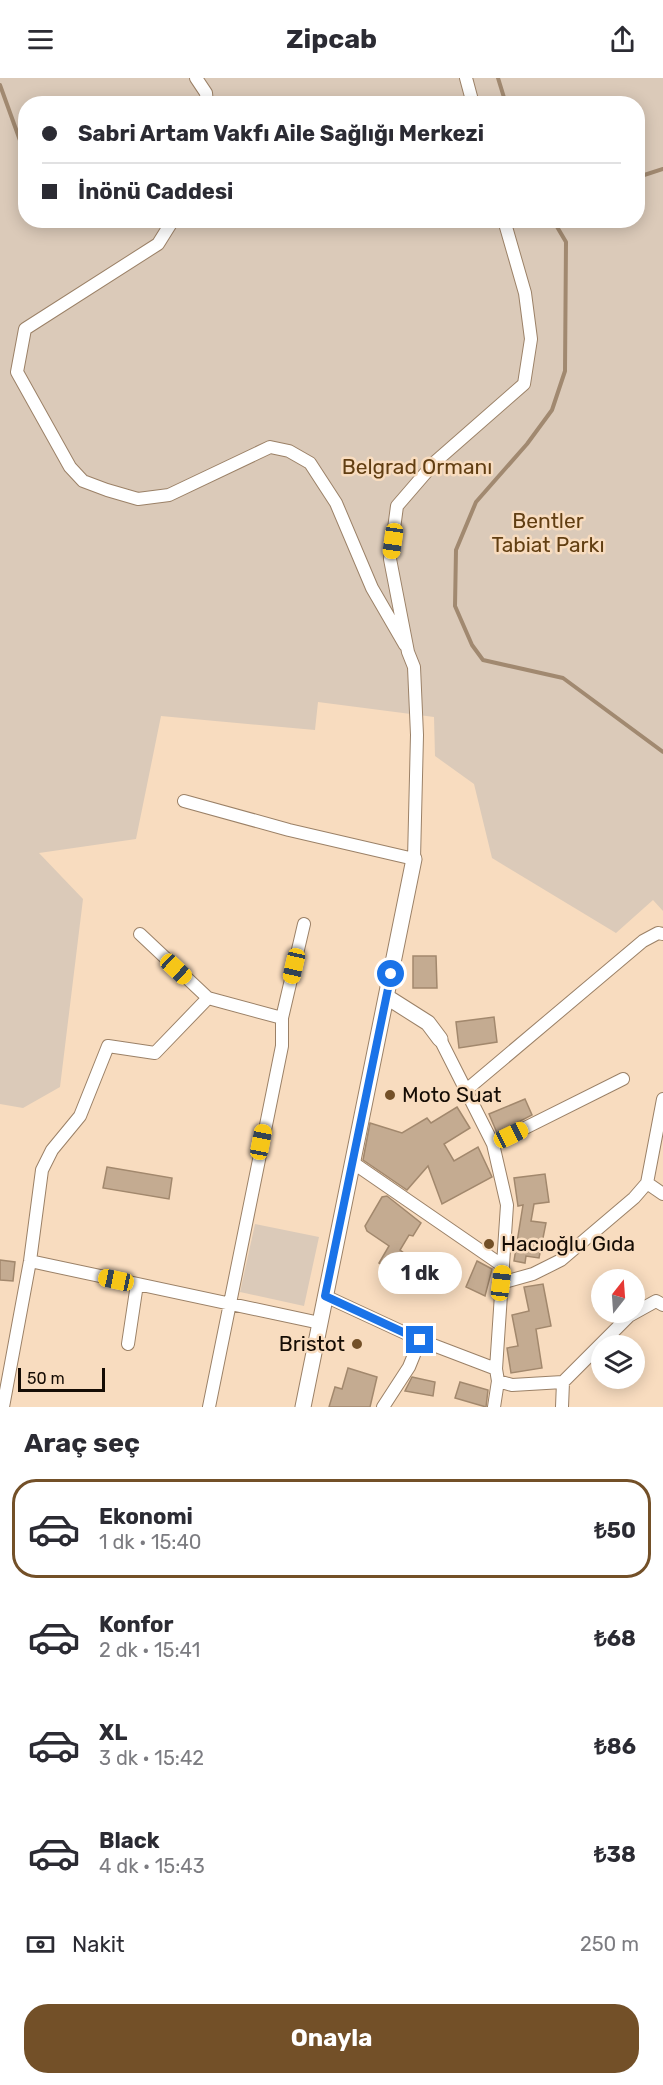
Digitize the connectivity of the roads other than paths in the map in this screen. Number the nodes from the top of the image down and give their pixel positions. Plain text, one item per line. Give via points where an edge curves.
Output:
1 (196, 78) edge
2 (466, 78) edge
3 (206, 96) edge
4 (471, 96) edge
5 (168, 228) edge
6 (506, 228) edge
7 (408, 652) junction
8 (184, 801) dead end
9 (414, 859) junction
10 (304, 924) dead end
11 (140, 934) dead end
12 (663, 934) edge
13 (387, 997) junction
14 (208, 998) junction
15 (282, 1018) junction
16 (440, 1039) joint
17 (623, 1079) dead end
18 (465, 1091) junction
19 (663, 1099) edge
20 (493, 1144) junction
21 (352, 1162) junction
22 (647, 1183) junction
23 (663, 1194) edge
24 (30, 1261) junction
25 (503, 1266) junction
26 (501, 1283) junction
27 (137, 1284) junction
28 (325, 1296) junction
29 (228, 1304) junction
30 (663, 1305) edge
31 (320, 1323) junction
32 (420, 1340) junction
33 (128, 1344) dead end
34 (497, 1375) junction
35 (563, 1382) junction
36 (3, 1407) edge
37 (209, 1407) edge
38 (303, 1407) edge
39 (383, 1407) edge
40 (494, 1407) edge
41 (562, 1407) edge

1 - 3 street
2 - 4 street
5 - 7 street via 158,244 25,329 17,372 70,467 83,481 138,499 169,495 270,447 289,451 310,464 336,503 372,588
6 - 7 street via 525,293 531,339 524,384 435,462 397,506 390,559
7 - 9 street via 414,667 417,735
8 - 9 street
9 - 13 street
10 - 15 street
11 - 14 street
12 - 18 street via 643,941
13 - 16 street via 428,1023
13 - 21 street
14 - 15 street
14 - 24 street via 155,1053 108,1046 80,1116 52,1150 42,1170
15 - 29 street via 282,1046
16 - 18 street
17 - 20 street
18 - 20 street
19 - 22 street
20 - 25 street via 507,1205
21 - 25 street
21 - 28 street
22 - 23 street
22 - 26 street via 561,1260 533,1274
24 - 27 street
24 - 36 street
25 - 26 street
26 - 34 street
27 - 29 street
27 - 33 street
28 - 31 street
28 - 32 street
29 - 31 street
29 - 37 street
30 - 35 street via 656,1301 629,1316
31 - 38 street
32 - 34 street
32 - 39 street via 409,1367
34 - 35 street via 512,1385
34 - 40 street
35 - 41 street

